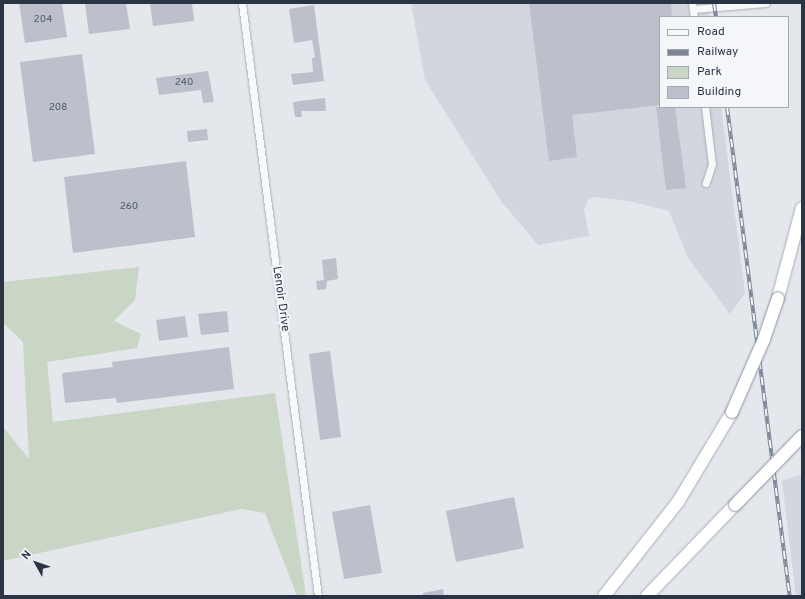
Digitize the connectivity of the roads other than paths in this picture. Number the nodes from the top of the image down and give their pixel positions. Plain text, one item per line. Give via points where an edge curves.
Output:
1 (242, 3) edge
2 (766, 3) edge
3 (692, 6) edge
4 (694, 16) edge
5 (705, 108) edge
6 (706, 183) dead end
7 (802, 208) edge
8 (802, 436) edge
9 (318, 596) edge
10 (604, 596) edge
11 (647, 596) edge

1 - 9 street, Lenoir Drive
2 - 3 street
3 - 4 street
5 - 6 street via 712,164
7 - 10 highway, bridge via 764,340 732,412 678,502
8 - 11 highway, bridge

